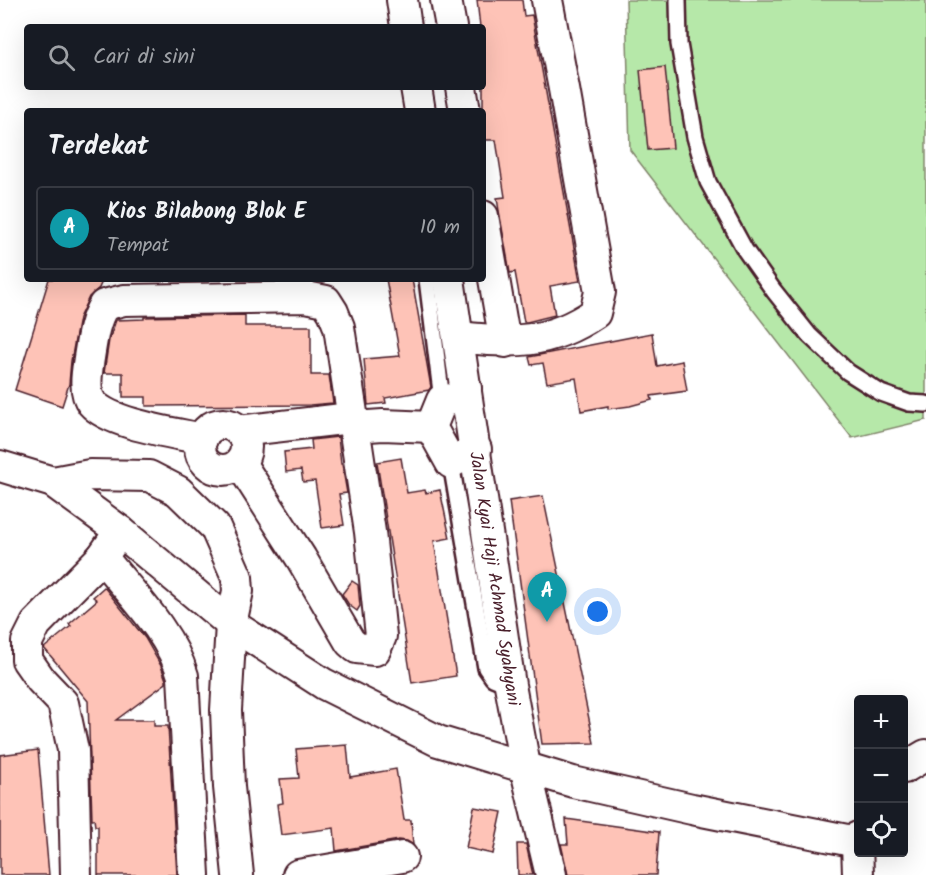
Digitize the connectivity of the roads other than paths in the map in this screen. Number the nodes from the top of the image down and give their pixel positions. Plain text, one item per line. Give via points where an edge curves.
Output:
1 (402, 0) edge
2 (446, 0) edge
3 (547, 0) edge
4 (678, 0) edge
5 (406, 24) edge
6 (450, 24) edge
7 (416, 90) edge
8 (462, 90) edge
9 (420, 108) edge
10 (464, 108) edge
11 (486, 233) edge
12 (427, 282) edge
13 (450, 282) edge
14 (459, 337) junction
15 (505, 342) junction
16 (926, 404) edge
17 (446, 405) junction
18 (353, 422) junction
19 (239, 431) junction
20 (202, 448) junction
21 (464, 456) junction
22 (240, 463) junction
23 (0, 465) edge
24 (53, 482) junction
25 (166, 483) junction
26 (120, 531) junction
27 (102, 557) junction
28 (231, 624) junction
29 (926, 755) edge
30 (908, 765) edge
31 (525, 766) junction
32 (854, 839) edge
33 (402, 857) dead end
34 (858, 857) edge
35 (76, 875) edge
36 (194, 875) edge
37 (238, 875) edge
38 (298, 875) edge
39 (551, 875) edge
40 (858, 875) edge

1 - 5 street
2 - 6 street
3 - 15 street via 600,292 595,312 578,324 539,338
4 - 16 lane via 679,44 695,137 708,182 745,250 809,335 848,372 881,393 909,403
7 - 9 street
8 - 10 street
11 - 15 street
12 - 17 lane
13 - 14 street, Jalan Kyai Haji Achmad Syahyani
14 - 15 street
14 - 17 street, Jalan Kyai Haji Achmad Syahyani
17 - 18 street via 383,425
17 - 21 street, Jalan Kyai Haji Achmad Syahyani
17 - 21 street
18 - 19 street
18 - 20 street via 339,327 326,301 306,297 124,300 104,305 98,316 87,370 91,402 103,412
18 - 22 street via 381,636 375,650 357,648 350,642
19 - 20 street via 232,426 214,426
19 - 22 street via 246,447
20 - 22 street via 208,465 224,470
20 - 25 street
21 - 31 street, Jalan Kyai Haji Achmad Syahyani
23 - 24 street
24 - 25 street via 90,475 149,476
24 - 26 street
25 - 28 street via 215,527 237,577
26 - 27 street
26 - 28 street
27 - 35 street via 36,624 27,642 27,660 63,704 73,750
27 - 36 street via 166,636 183,676
28 - 31 street via 324,684 438,741
28 - 37 street via 226,710
29 - 30 street
31 - 32 street via 573,782 670,804
31 - 39 street, Jalan Kyai Haji Achmad Syahyani
33 - 38 street
34 - 40 street

